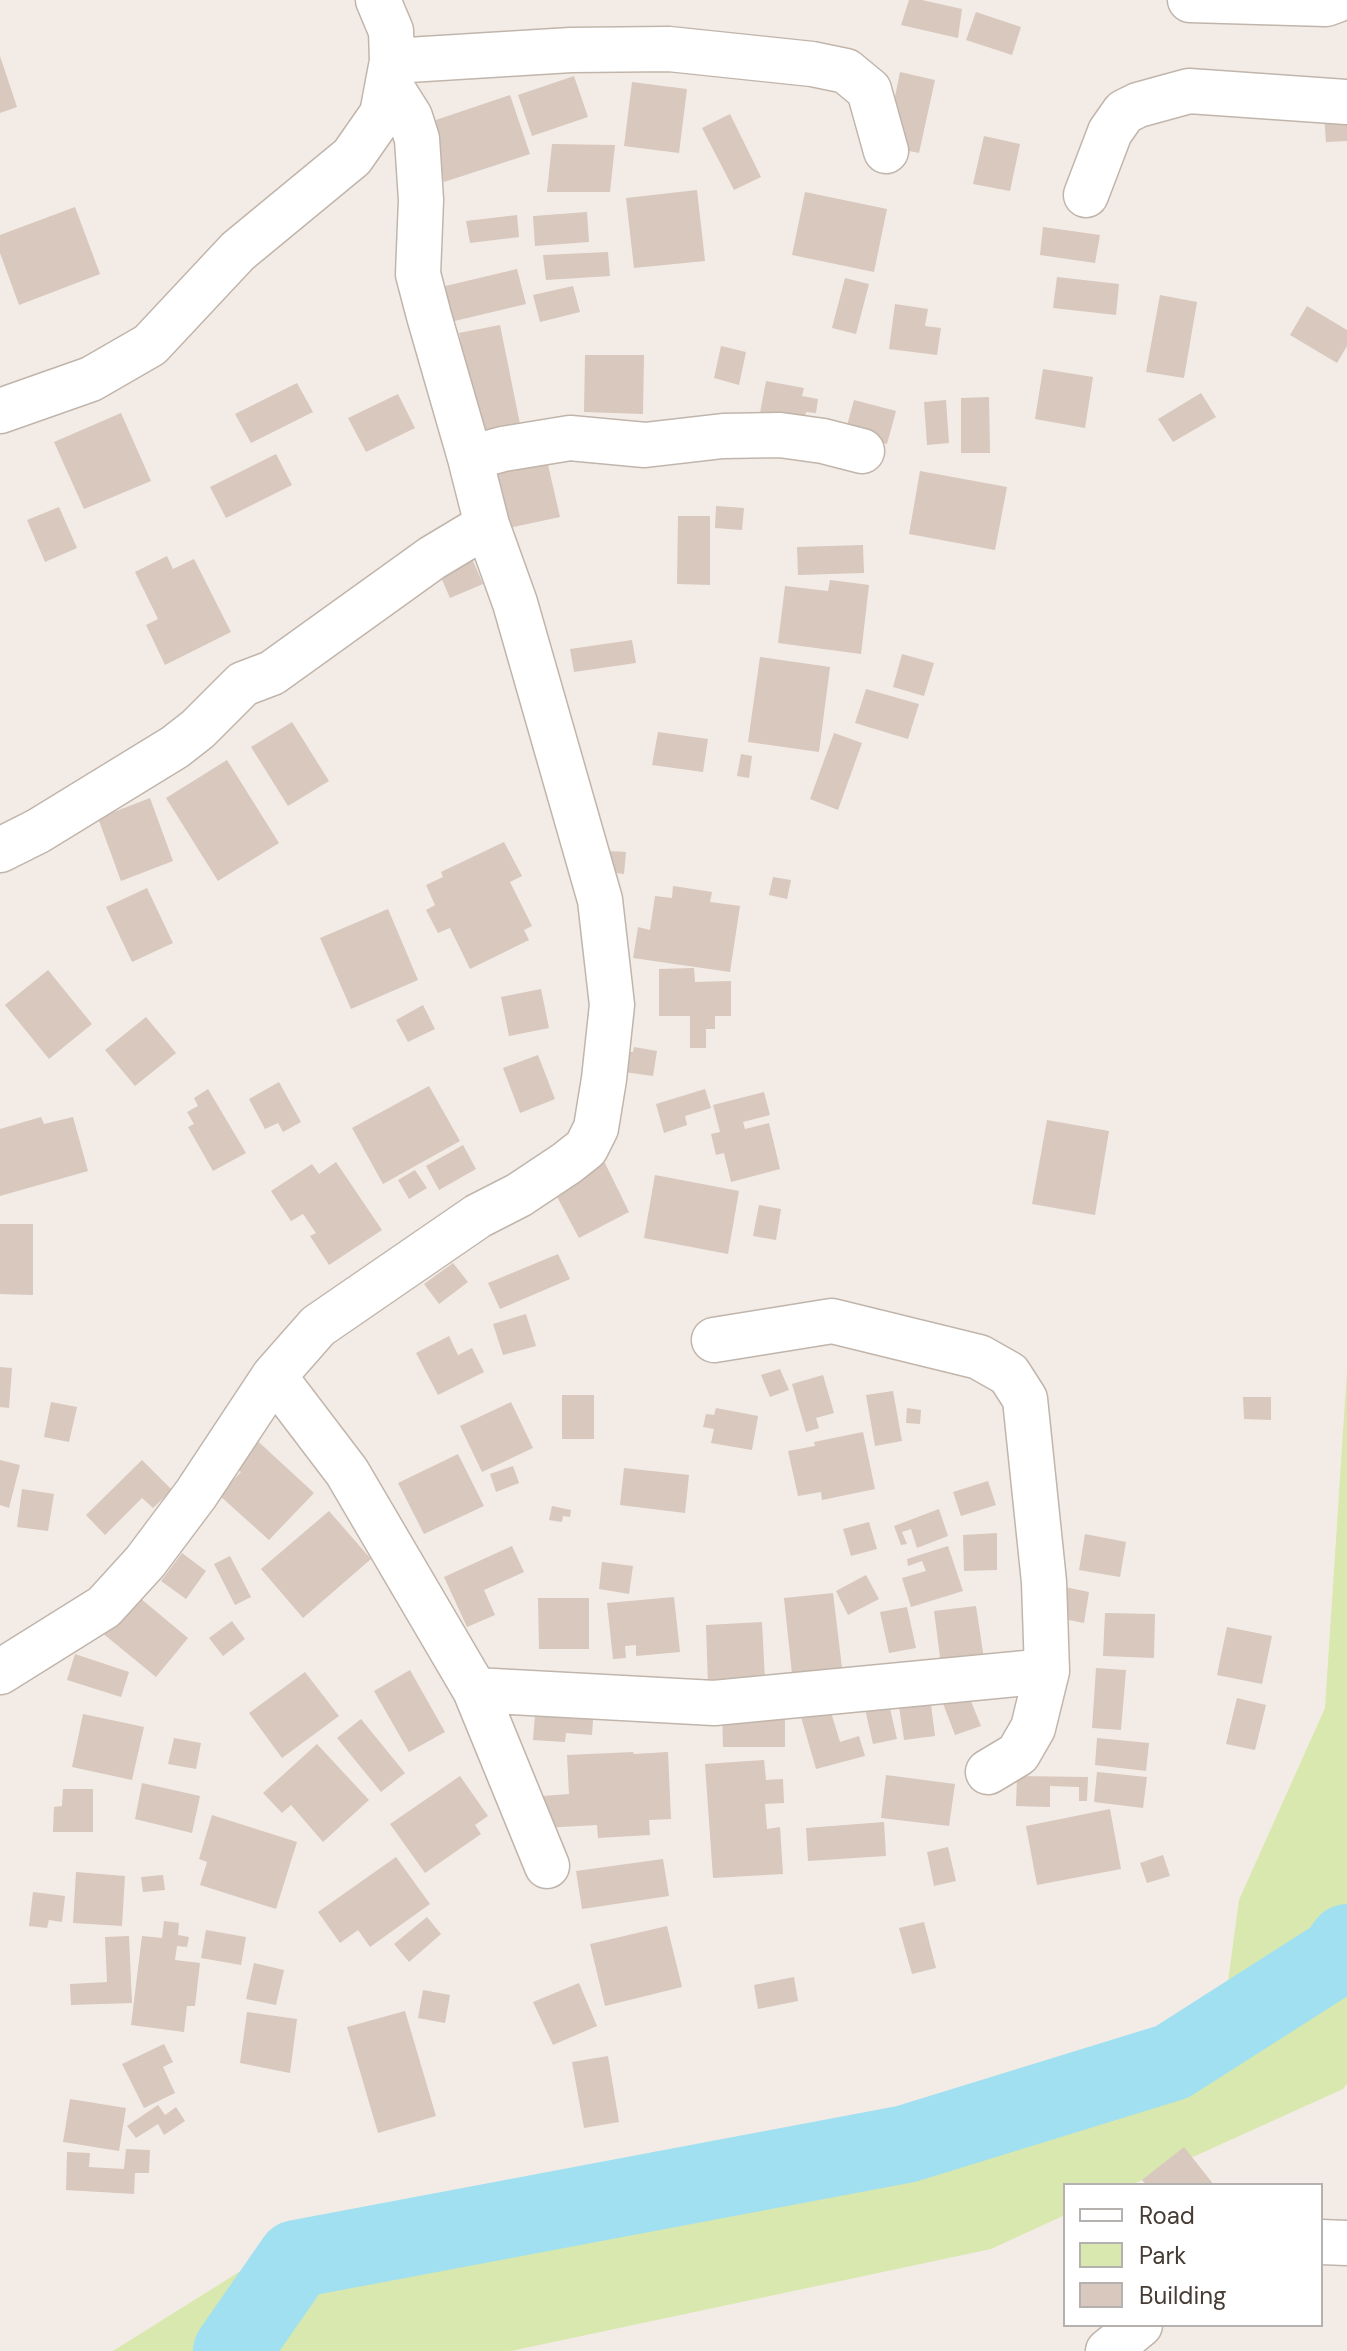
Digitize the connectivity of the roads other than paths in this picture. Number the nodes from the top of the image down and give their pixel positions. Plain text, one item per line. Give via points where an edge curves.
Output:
1 (378, 0) edge
2 (1190, 0) edge
3 (1337, 0) edge
4 (390, 72) junction
5 (1347, 102) edge
6 (886, 151) dead end
7 (1086, 195) dead end
8 (0, 411) edge
9 (862, 451) dead end
10 (470, 458) junction
11 (487, 525) junction
12 (0, 850) edge
13 (714, 1340) dead end
14 (274, 1376) junction
15 (1047, 1671) junction
16 (0, 1672) edge
17 (475, 1690) junction
18 (988, 1772) dead end
19 (547, 1866) dead end
20 (1323, 2242) edge
21 (1347, 2243) edge
22 (1138, 2327) edge
23 (1108, 2351) edge

1 - 4 street via 391,31
2 - 3 street
4 - 6 street via 571,50 669,49 812,64 846,71 869,90
4 - 8 street via 382,114 352,157 238,251 150,345 91,379
4 - 10 street via 417,139 418,274
5 - 7 street via 1189,91 1138,105 1124,112 1110,132
9 - 10 street via 780,435 633,445 570,438
10 - 11 street
11 - 12 street via 432,558 272,673 243,684 175,747
11 - 14 street via 515,603 600,900 612,1005 596,1128 586,1148 567,1163 478,1216 318,1326
13 - 15 street via 832,1321 979,1357 1009,1374 1025,1399 1044,1582
14 - 16 street via 196,1494 104,1607
14 - 17 street via 347,1472
15 - 17 street via 714,1703
15 - 18 street via 1033,1728 1018,1754
17 - 19 street
20 - 21 street
22 - 23 street

